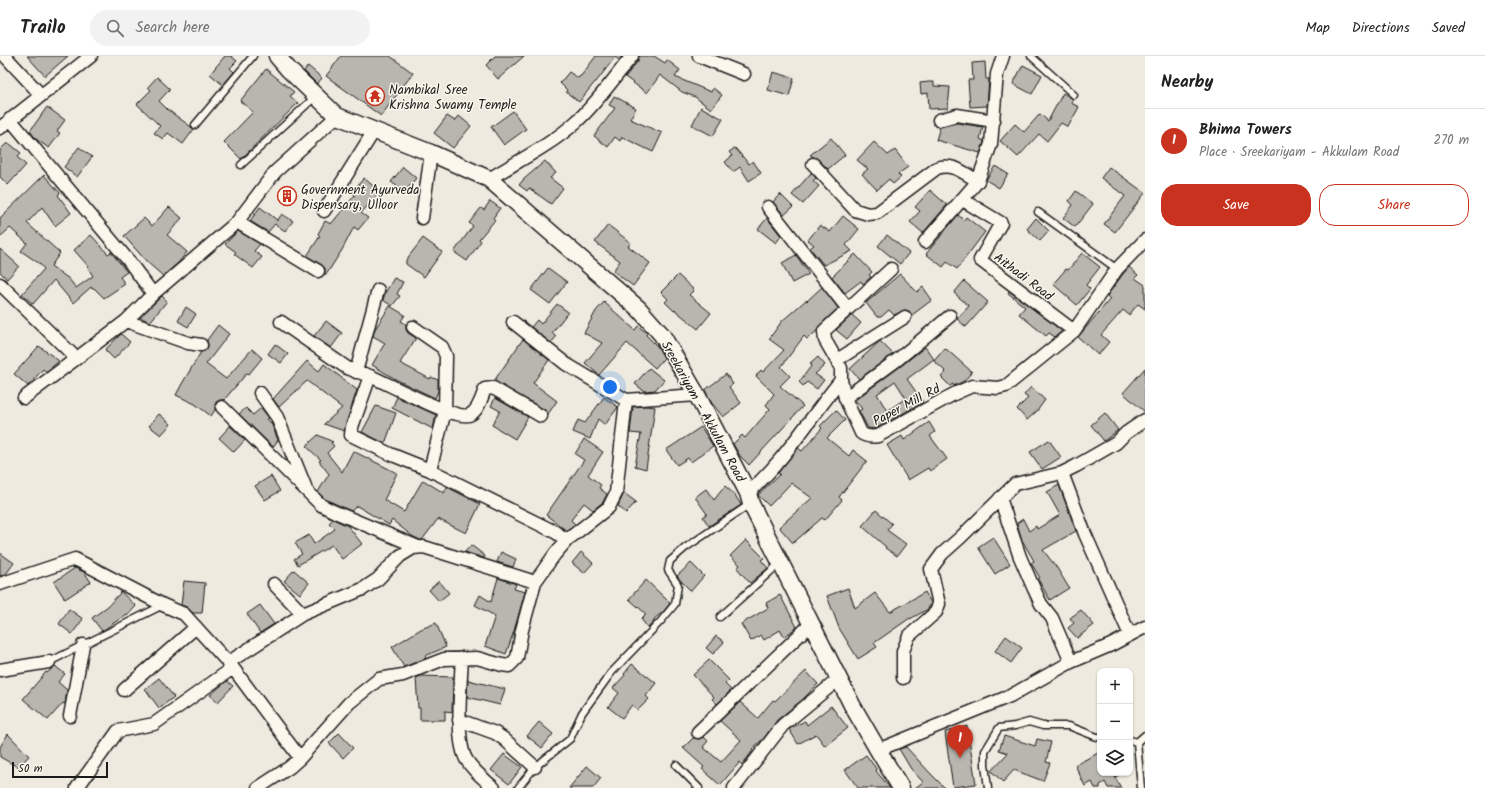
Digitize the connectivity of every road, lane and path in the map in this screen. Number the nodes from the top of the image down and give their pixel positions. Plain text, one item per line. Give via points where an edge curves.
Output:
1 (5, 56) edge
2 (91, 56) edge
3 (253, 56) edge
4 (277, 56) edge
5 (632, 56) edge
6 (699, 56) edge
7 (1003, 56) edge
8 (1031, 56) edge
9 (744, 74) dead end
10 (41, 95) junction
11 (1074, 95) dead end
12 (316, 96) junction
13 (337, 116) junction
14 (10, 119) junction
15 (939, 120) dead end
16 (994, 121) junction
17 (195, 125) dead end
18 (0, 128) edge
19 (374, 130) junction
20 (431, 154) junction
21 (813, 164) dead end
22 (240, 165) dead end
23 (489, 179) junction
24 (978, 181) junction
25 (963, 200) junction
26 (768, 207) dead end
27 (324, 211) dead end
28 (1038, 212) dead end
29 (422, 218) dead end
30 (237, 222) junction
31 (1145, 240) edge
32 (925, 242) dead end
33 (892, 269) dead end
34 (1117, 270) junction
35 (318, 271) dead end
36 (0, 284) edge
37 (378, 290) dead end
38 (153, 294) junction
39 (848, 309) junction
40 (950, 316) dead end
41 (905, 317) dead end
42 (126, 321) junction
43 (282, 322) dead end
44 (513, 322) dead end
45 (413, 326) dead end
46 (1074, 331) junction
47 (201, 345) dead end
48 (76, 358) junction
49 (837, 360) junction
50 (356, 372) junction
51 (370, 376) junction
52 (841, 380) junction
53 (260, 392) dead end
54 (697, 395) junction
55 (24, 398) dead end
56 (845, 398) junction
57 (626, 400) junction
58 (222, 407) dead end
59 (445, 411) junction
60 (541, 416) dead end
61 (1145, 420) edge
62 (430, 470) junction
63 (1062, 473) junction
64 (306, 490) junction
65 (750, 498) junction
66 (1000, 498) junction
67 (567, 540) junction
68 (418, 547) junction
69 (781, 562) junction
70 (535, 582) junction
71 (0, 584) edge
72 (274, 584) dead end
73 (163, 605) junction
74 (303, 614) junction
75 (720, 617) dead end
76 (812, 623) junction
77 (196, 627) junction
78 (1145, 627) edge
79 (1130, 635) junction
80 (83, 645) junction
81 (462, 658) junction
82 (49, 662) joint
83 (1071, 662) junction
84 (231, 665) junction
85 (0, 670) edge
86 (840, 678) junction
87 (903, 678) dead end
88 (124, 690) dead end
89 (70, 716) dead end
90 (459, 720) junction
91 (698, 732) dead end
92 (1145, 735) edge
93 (1097, 737) edge
94 (1133, 741) edge
95 (1137, 742) junction
96 (878, 750) junction
97 (300, 758) junction
98 (676, 765) dead end
99 (536, 767) junction
100 (77, 788) edge
101 (258, 788) edge
102 (494, 788) edge
103 (518, 788) edge
104 (699, 788) edge
105 (734, 788) edge
106 (901, 788) edge
107 (988, 788) edge
108 (1141, 788) edge

1 - 10 street
2 - 10 street
3 - 17 lane
4 - 12 main road, Sreekariyam - Akkulam Road
5 - 23 street via 576,122
6 - 9 street
7 - 16 street via 998,74
8 - 11 lane
10 - 14 street
12 - 13 main road, Sreekariyam - Akkulam Road
12 - 22 lane
13 - 19 main road, Sreekariyam - Akkulam Road
13 - 30 street via 275,172
14 - 18 street
14 - 38 street via 128,260
15 - 16 street via 957,115
16 - 24 street via 991,144
19 - 20 main road, Sreekariyam - Akkulam Road
19 - 27 street
20 - 23 main road, Sreekariyam - Akkulam Road
20 - 29 street
21 - 24 street via 855,210 868,214 877,213 944,165 952,166
23 - 54 main road, Sreekariyam - Akkulam Road via 639,309 662,335
24 - 25 street
25 - 32 street
25 - 46 street, Aithadi Road via 1001,223 980,260
26 - 39 street
28 - 34 lane
30 - 35 street
30 - 38 street
31 - 34 street
33 - 39 street
34 - 46 street
36 - 48 street
37 - 50 street
38 - 42 street
39 - 49 street, Paper Mill Rd via 824,331 825,340
40 - 56 street via 897,360
41 - 49 street
42 - 47 street via 188,343
42 - 48 street
43 - 50 street
44 - 57 street via 566,364
45 - 59 street via 442,348 446,356
46 - 56 street, Paper Mill Rd via 1006,386 972,386 878,436 865,436 861,433
48 - 55 street
49 - 52 street, Paper Mill Rd via 841,368
50 - 51 street
51 - 59 street
51 - 62 street via 351,435
52 - 56 street, Paper Mill Rd
52 - 65 street via 782,460
53 - 64 street via 277,417
54 - 57 street
54 - 65 main road, Sreekariyam - Akkulam Road
57 - 67 street via 616,493 609,507
58 - 64 street
59 - 60 street via 469,416 474,412 485,389 493,388
59 - 62 street
61 - 63 street via 1116,443
62 - 67 street
63 - 66 street via 1015,484
63 - 79 street via 1085,534
64 - 68 street via 321,505
65 - 69 main road, Sreekariyam - Akkulam Road
65 - 99 lane via 670,561 668,570 678,585 675,604 611,674 582,713 570,739
66 - 83 street via 1031,583 1041,604 1052,618
66 - 87 street via 942,554 931,569 939,604 936,612 909,636 903,651
67 - 70 street
68 - 70 street
68 - 74 street via 400,556 378,579 364,589
69 - 75 lane
69 - 76 main road, Sreekariyam - Akkulam Road
70 - 81 street via 517,658 509,666 477,658
71 - 73 street via 75,559
72 - 74 street
73 - 77 street via 184,614
73 - 80 lane
74 - 84 street
76 - 86 main road, Sreekariyam - Akkulam Road
76 - 91 street
77 - 84 street
77 - 88 street
78 - 79 street
79 - 83 street
80 - 82 lane
80 - 89 street
81 - 90 street
81 - 97 street via 444,659 403,675 380,679 349,703
82 - 85 street
83 - 96 street via 1010,696
84 - 97 street
84 - 100 street via 154,724 118,730
86 - 96 main road, Sreekariyam - Akkulam Road
86 - 105 street via 783,725
90 - 99 street via 504,739
90 - 102 street via 465,758
92 - 95 lane
93 - 107 lane via 1069,726 1043,726 1029,722 1000,728 985,750
94 - 95 lane
95 - 108 lane
96 - 106 main road, Sreekariyam - Akkulam Road
97 - 101 street
98 - 104 lane
99 - 103 lane

